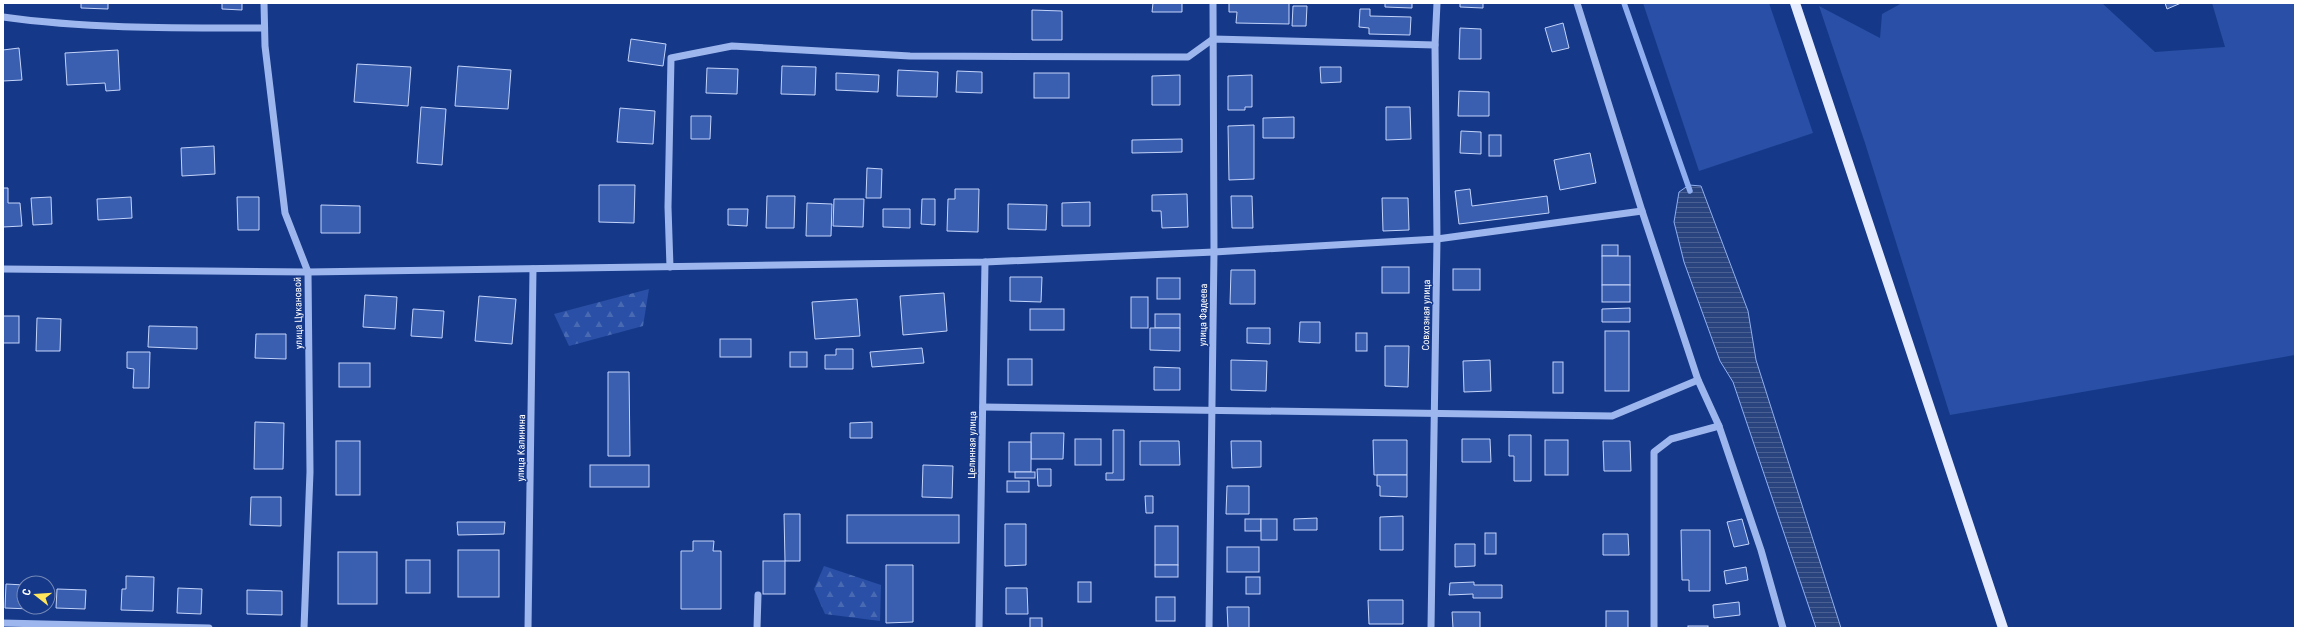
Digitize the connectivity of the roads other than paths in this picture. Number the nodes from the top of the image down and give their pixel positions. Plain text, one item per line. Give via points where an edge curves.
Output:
1 (264, 3) edge
2 (1213, 3) edge
3 (1437, 3) edge
4 (1577, 3) edge
5 (1795, 3) edge
6 (3, 17) edge
7 (264, 28) junction
8 (1213, 39) junction
9 (1435, 45) junction
10 (1642, 211) junction
11 (1437, 239) junction
12 (1214, 252) junction
13 (985, 262) junction
14 (670, 267) junction
15 (3, 269) edge
16 (533, 269) junction
17 (308, 272) junction
18 (1698, 380) junction
19 (983, 407) junction
20 (1212, 409) junction
21 (1435, 414) junction
22 (1719, 426) junction
23 (758, 595) dead end
24 (3, 623) edge
25 (209, 628) edge
26 (304, 628) edge
27 (528, 628) edge
28 (757, 628) edge
29 (979, 628) edge
30 (1209, 628) edge
31 (1431, 628) edge
32 (1654, 628) edge
33 (1783, 628) edge
34 (2003, 628) edge

1 - 7 street, улица Цукановой
2 - 8 street, улица Фадеева
3 - 9 street, Совхозная улица
4 - 10 street
5 - 34 main road
6 - 7 street via 48,23 176,28
7 - 17 street, улица Цукановой via 284,213
8 - 9 street
8 - 12 street, улица Фадеева
8 - 14 street via 1188,57 910,56 732,46 671,58 668,207
9 - 11 street, Совхозная улица
10 - 11 street
10 - 18 street
11 - 12 street
11 - 21 street, Совхозная улица
12 - 13 street
12 - 20 street, улица Фадеева
13 - 14 street
13 - 19 street, Целинная улица
14 - 16 street
15 - 17 street
16 - 17 street
16 - 27 street, улица Калинина
17 - 26 street, улица Цукановой via 310,472
18 - 21 street via 1612,416
18 - 22 street
19 - 20 street
19 - 29 street, Целинная улица
20 - 21 street
20 - 30 street, улица Фадеева
21 - 31 street, Совхозная улица
22 - 32 street via 1671,439 1654,452
22 - 33 street via 1761,550
23 - 28 street
24 - 25 street

